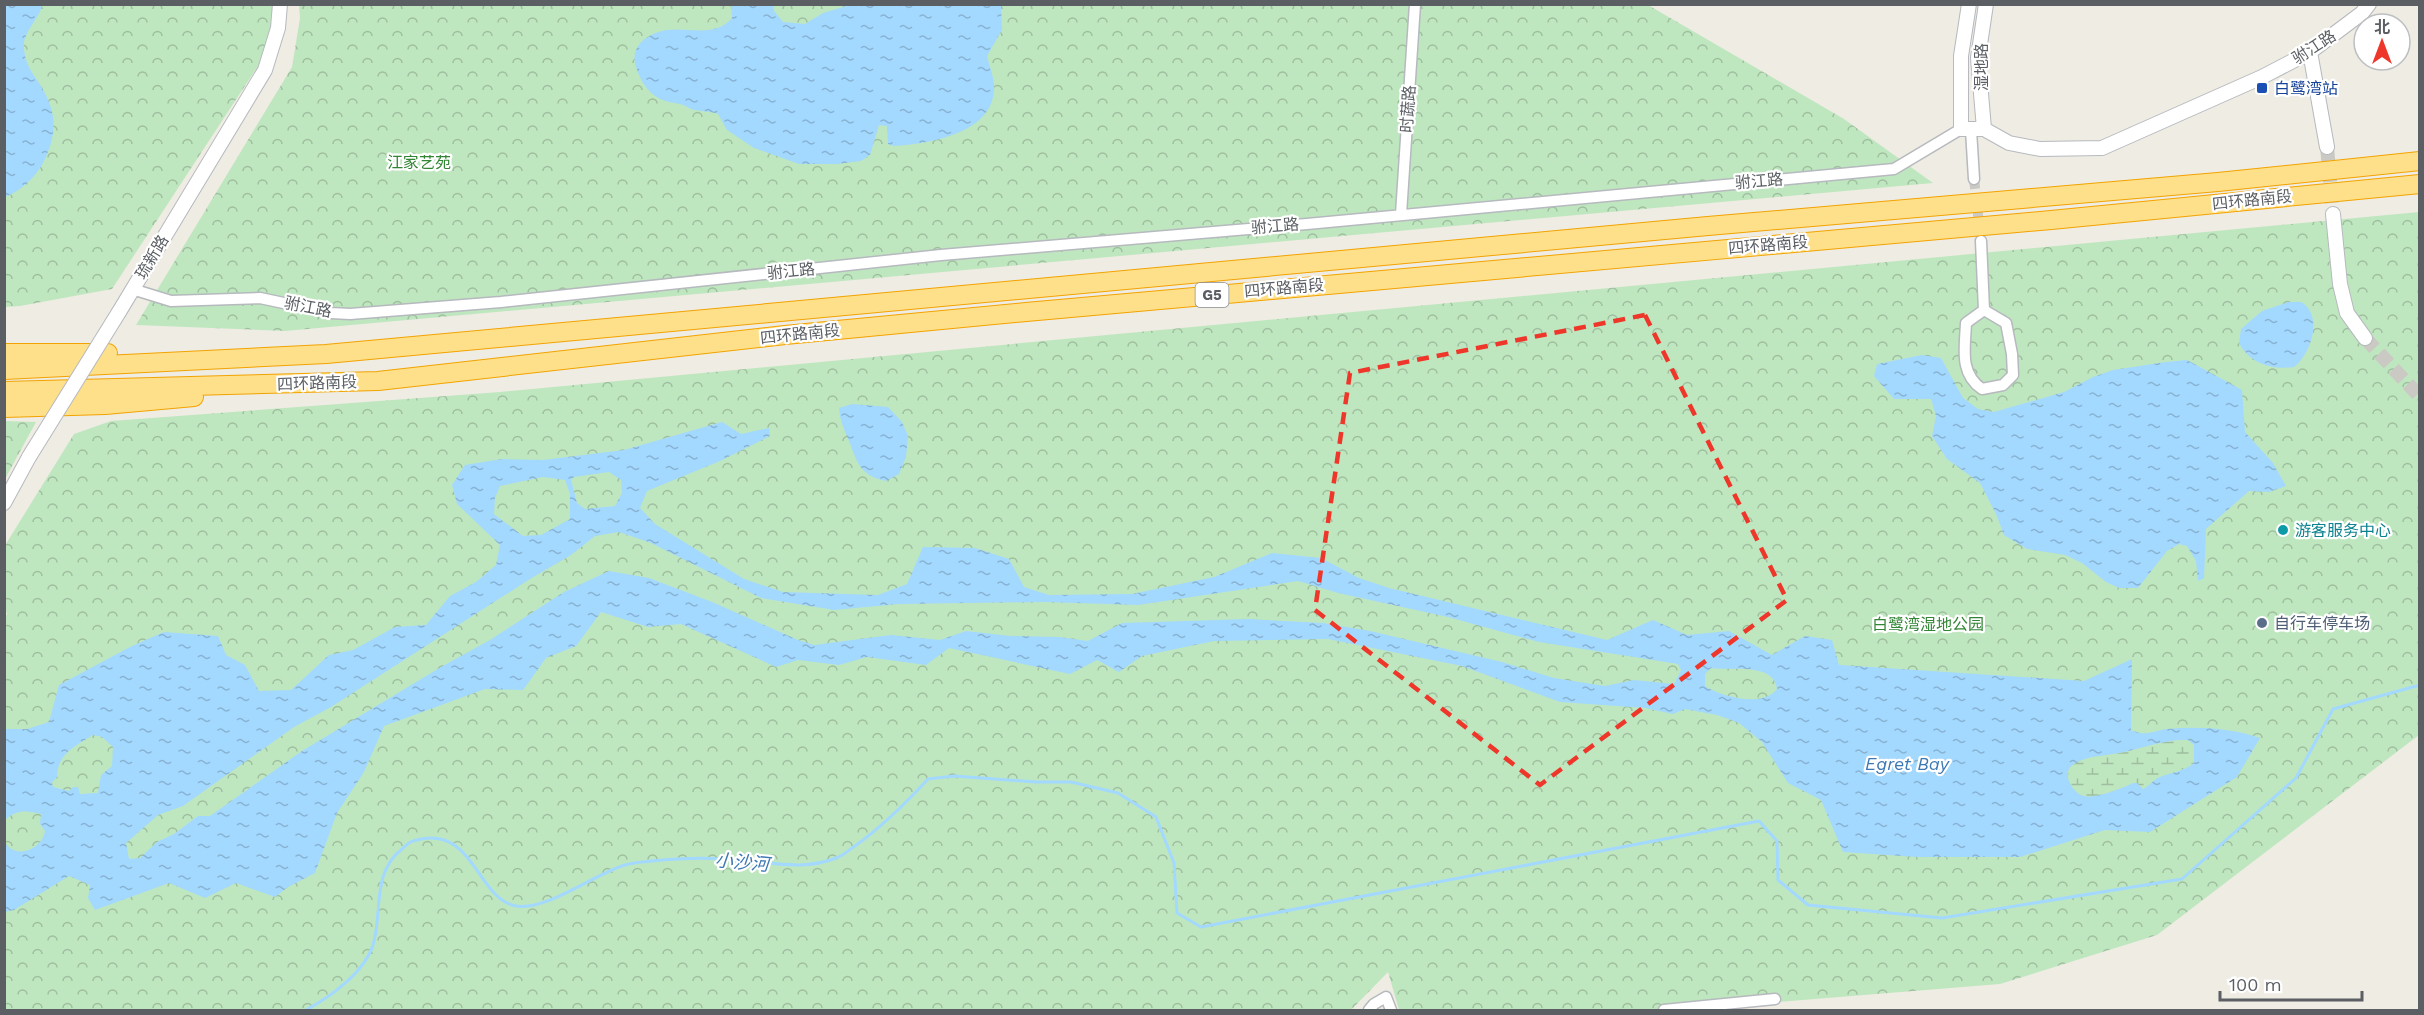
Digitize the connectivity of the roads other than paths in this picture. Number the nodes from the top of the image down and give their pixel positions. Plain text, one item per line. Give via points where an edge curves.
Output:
1 (280, 4) edge
2 (1415, 4) edge
3 (1969, 4) edge
4 (1986, 4) edge
5 (2369, 4) edge
6 (2310, 52) junction
7 (1972, 129) junction
8 (2327, 147) tunnel mouth
9 (2420, 160) edge
10 (1974, 178) tunnel mouth
11 (2420, 184) edge
12 (2420, 189) edge
13 (2348, 191) junction
14 (1401, 214) junction
15 (2333, 214) tunnel mouth
16 (1981, 241) tunnel mouth
17 (132, 290) junction
18 (1984, 310) junction
19 (2365, 338) tunnel mouth
20 (4, 353) edge
21 (326, 354) junction
22 (4, 370) edge
23 (378, 381) junction
24 (4, 391) edge
25 (4, 408) edge
26 (4, 503) edge
27 (1775, 999) dead end
28 (1369, 1011) edge
29 (1391, 1011) edge
30 (1664, 1011) edge

1 - 17 street, 琉新路 via 278,28 265,70
2 - 14 street, 时蔬路
3 - 7 street, 湿地路 via 1961,56
4 - 7 street, 湿地路
5 - 6 street, 驸江路
6 - 7 street, 驸江路 via 2102,148 2040,149 2008,143
6 - 8 street
7 - 10 street
7 - 14 street, 驸江路 via 1894,169
9 - 21 highway, 四环路南段 / G5 via 2218,182
11 - 13 highway, 四环路南段 / G5
12 - 13 highway
13 - 23 highway, 四环路南段 / G5 via 785,335
14 - 17 street, 驸江路 via 350,314 260,298 171,301
15 - 19 street via 2347,313
16 - 18 street
17 - 26 street, 琉新路, bridge
18 - 18 street via 2006,323 2013,375 2003,385 1982,388 1972,382 1964,362 1966,323
20 - 21 highway
21 - 22 highway, 四环路南段 / G5
23 - 24 highway, 四环路南段 / G5
23 - 25 highway via 105,405
27 - 30 street
28 - 29 street via 1386,997

